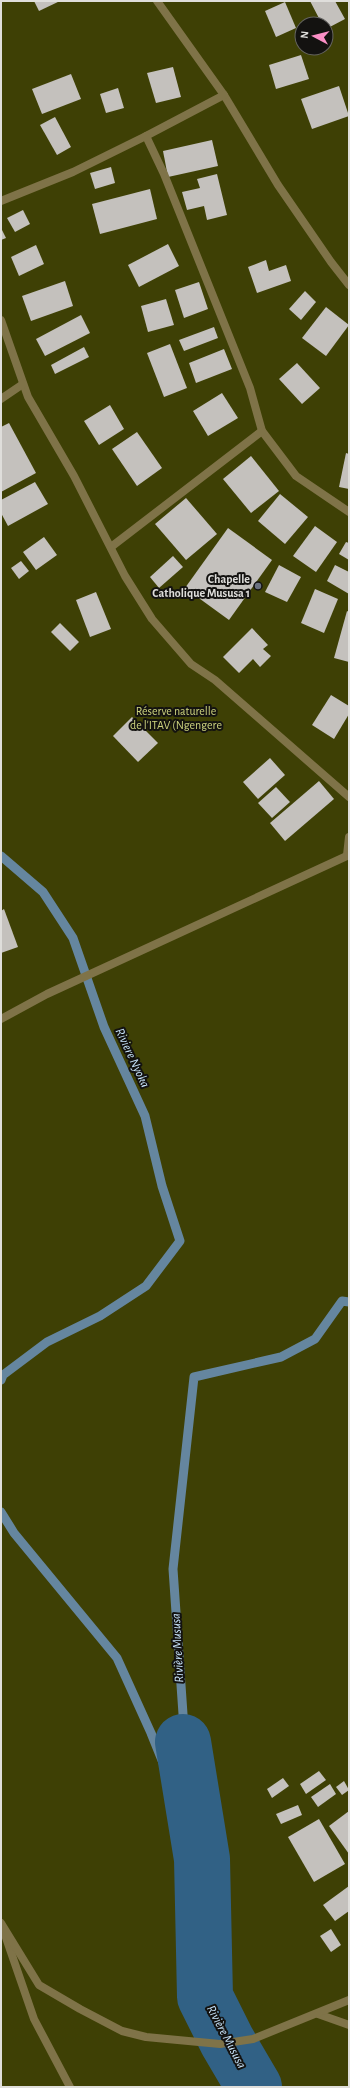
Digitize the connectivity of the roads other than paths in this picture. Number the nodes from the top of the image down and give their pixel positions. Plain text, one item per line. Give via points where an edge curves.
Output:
1 (157, 1) edge
2 (224, 95) junction
3 (146, 136) junction
4 (1, 201) edge
5 (349, 285) edge
6 (1, 320) edge
7 (24, 384) junction
8 (1, 399) edge
9 (262, 431) junction
10 (349, 512) edge
11 (110, 546) junction
12 (349, 797) edge
13 (349, 837) edge
14 (348, 855) edge
15 (1, 1018) edge
16 (1, 1923) edge
17 (349, 2000) edge
18 (318, 2014) junction
19 (349, 2025) edge
20 (70, 2087) edge

1 - 2 street
2 - 3 street
2 - 5 street via 278,185 330,262
3 - 4 street via 73,172
3 - 9 street via 164,174 250,388
6 - 7 street
7 - 8 street
7 - 11 street via 28,397 74,476
9 - 10 street via 296,476
9 - 11 street
11 - 12 street via 152,619 191,664 215,680
13 - 14 street
14 - 15 street via 101,968
16 - 18 street via 39,1984 122,2031 146,2037 220,2044 254,2039
16 - 20 street via 34,2019
17 - 18 street
18 - 19 street

